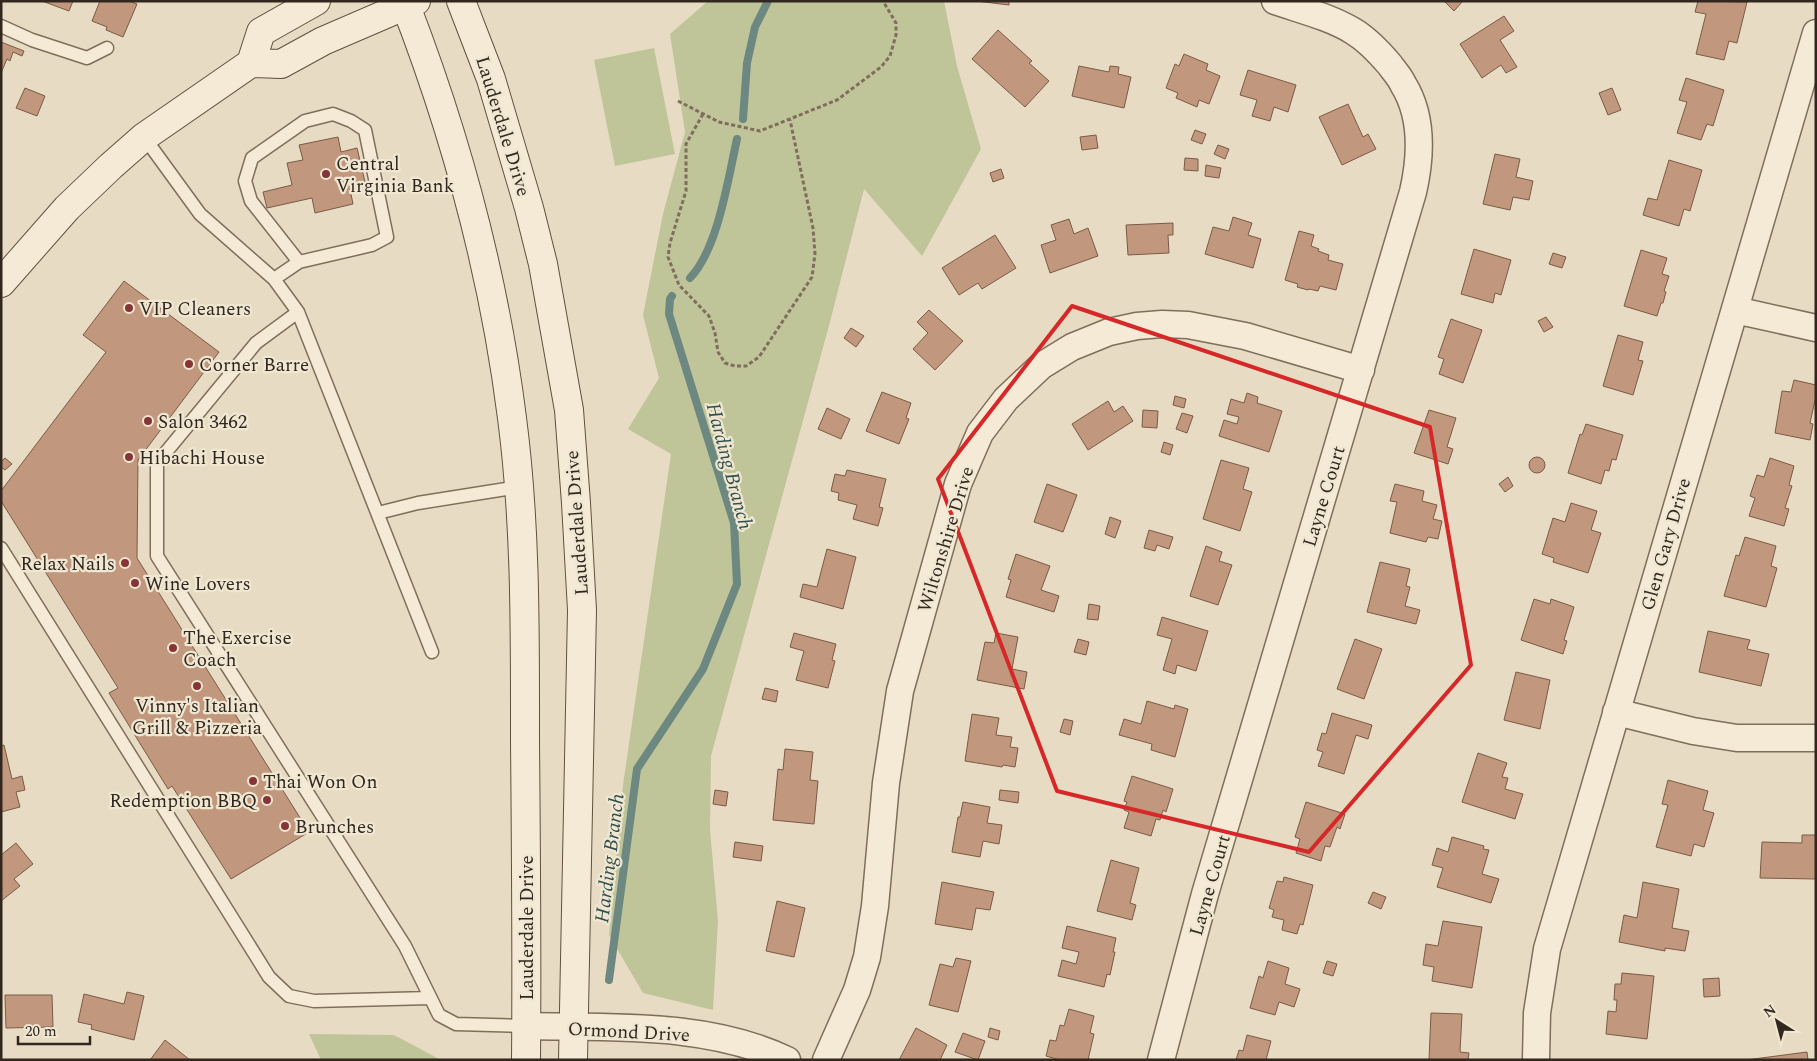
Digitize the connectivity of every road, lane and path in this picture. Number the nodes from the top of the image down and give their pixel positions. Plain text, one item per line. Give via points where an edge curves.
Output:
1 (316, 1) edge
2 (461, 1) edge
3 (884, 1) edge
4 (1274, 1) edge
5 (408, 3) edge
6 (1, 26) edge
7 (1816, 33) edge
8 (107, 48) dead end
9 (252, 63) junction
10 (678, 101) dead end
11 (703, 114) junction
12 (790, 120) junction
13 (144, 137) junction
14 (299, 262) junction
15 (274, 279) junction
16 (1, 283) edge
17 (1735, 310) junction
18 (298, 312) junction
19 (1816, 328) edge
20 (1361, 370) junction
21 (519, 488) junction
22 (378, 513) junction
23 (1, 548) edge
24 (432, 652) dead end
25 (1616, 712) junction
26 (1816, 738) edge
27 (430, 998) junction
28 (527, 1026) junction
29 (574, 1027) junction
30 (526, 1060) edge
31 (573, 1060) edge
32 (787, 1060) edge
33 (826, 1060) edge
34 (1161, 1060) edge
35 (1536, 1060) edge

1 - 9 main road via 261,32
2 - 29 main road, Lauderdale Drive via 491,79 529,208 545,273 569,410 582,610
3 - 12 path via 896,23 890,56 881,67 836,100
4 - 20 street, Layne Court via 1340,24 1372,44 1403,83 1417,123 1418,169 1413,192
5 - 9 main road via 323,41 281,64
5 - 21 main road, Lauderdale Drive via 469,199 501,347
6 - 8 lane via 87,58
7 - 17 street, Glen Gary Drive
9 - 13 main road
10 - 11 path
11 - 12 path via 719,122 760,132
11 - 12 path via 686,144 686,191 668,257 679,286 709,316 718,352 725,362 735,366 746,366 759,357 812,276 815,254 813,228
13 - 15 lane via 200,214
13 - 16 main road via 67,208
14 - 14 lane via 372,245 387,237 366,130 333,114 305,122 252,158 245,181 251,201
14 - 15 lane
15 - 18 lane
17 - 19 street
17 - 25 street, Glen Gary Drive
18 - 22 lane
18 - 27 lane via 256,343 157,463 157,556 405,946
20 - 33 street, Wiltonshire Drive via 1245,336 1188,325 1162,324 1109,332 1072,347 1041,366 1006,398 980,432 958,484 900,691 886,783 867,958 857,990
20 - 34 street, Layne Court via 1205,894
21 - 22 lane via 418,503
21 - 28 main road, Lauderdale Drive via 526,688
22 - 24 lane
23 - 27 lane via 268,977 289,996 314,1001
25 - 26 street via 1737,738
25 - 35 street, Glen Gary Drive via 1547,949 1537,1013
27 - 28 lane via 439,1014 456,1024
28 - 29 street, Ormond Drive
28 - 30 main road, Lauderdale Drive
29 - 31 main road, Lauderdale Drive
29 - 32 street, Ormond Drive via 661,1029 728,1040

